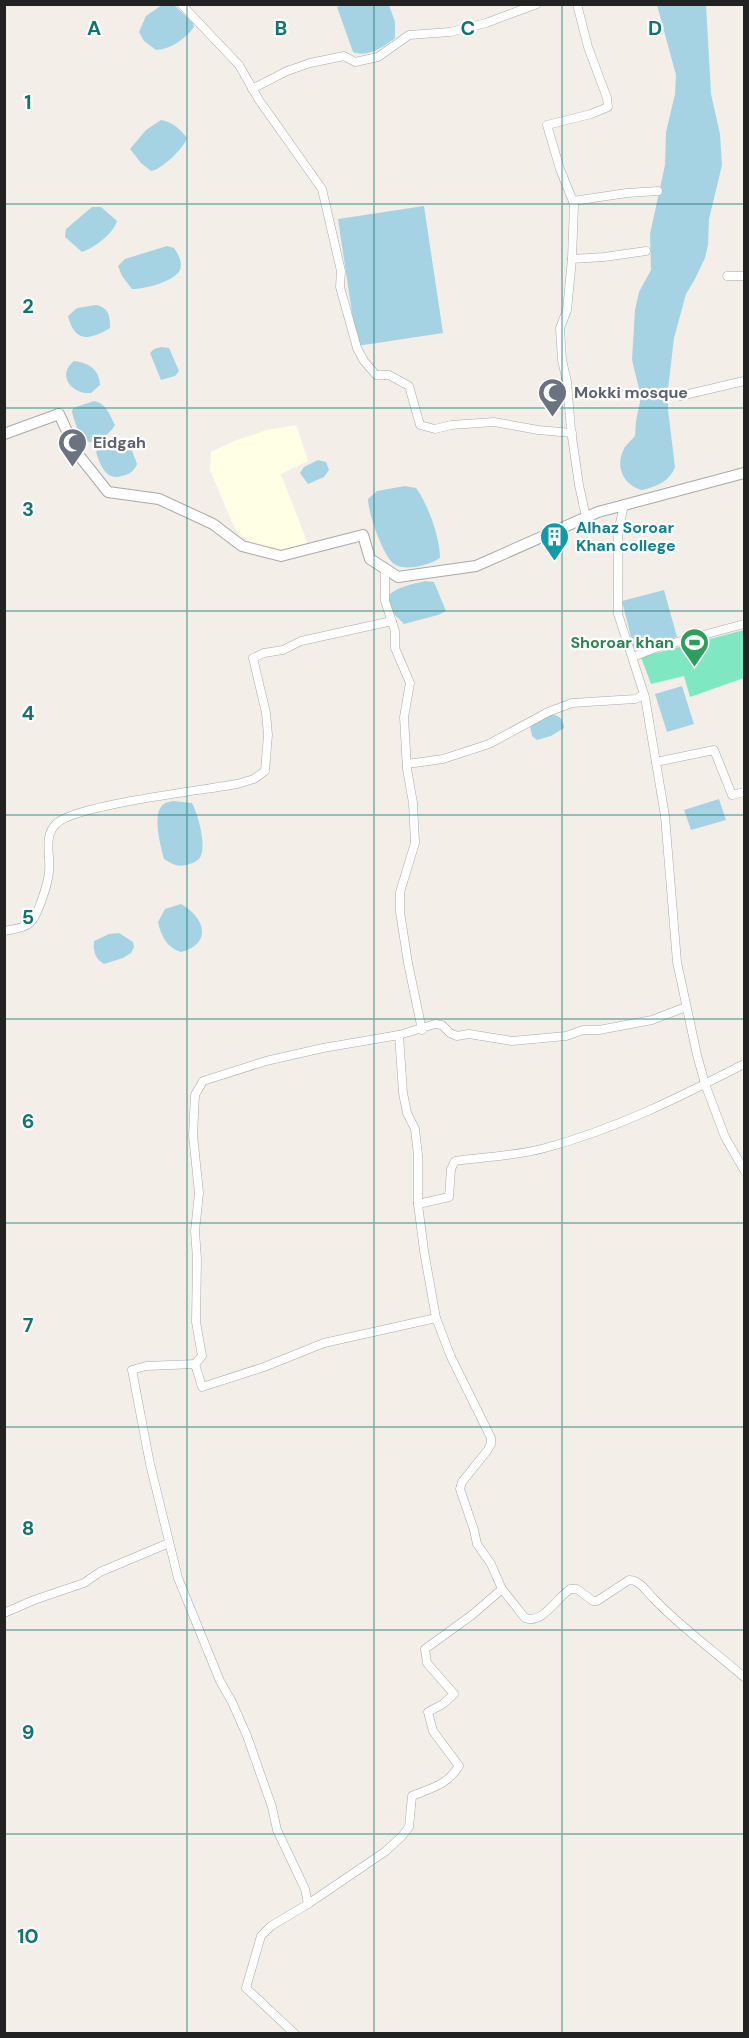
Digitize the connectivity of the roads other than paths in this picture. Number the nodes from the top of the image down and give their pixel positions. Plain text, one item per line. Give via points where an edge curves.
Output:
1 (181, 4) edge
2 (537, 4) edge
3 (578, 4) edge
4 (252, 89) junction
5 (658, 191) dead end
6 (573, 201) junction
7 (646, 251) dead end
8 (572, 259) junction
9 (728, 276) dead end
10 (744, 276) edge
11 (744, 381) edge
12 (680, 396) dead end
13 (572, 433) junction
14 (4, 434) edge
15 (744, 473) edge
16 (624, 505) junction
17 (586, 517) junction
18 (385, 569) junction
19 (392, 621) junction
20 (744, 624) edge
21 (633, 657) junction
22 (644, 695) junction
23 (656, 762) junction
24 (407, 764) junction
25 (744, 792) edge
26 (4, 931) edge
27 (687, 1007) junction
28 (422, 1029) junction
29 (399, 1035) junction
30 (744, 1065) edge
31 (705, 1084) junction
32 (744, 1170) edge
33 (418, 1204) junction
34 (436, 1318) junction
35 (195, 1364) junction
36 (170, 1543) junction
37 (502, 1589) junction
38 (4, 1613) edge
39 (744, 1677) edge
40 (308, 1904) junction
41 (295, 2034) edge

1 - 4 street via 239,65
2 - 4 street via 450,32 409,35 378,57 355,62 344,56 310,63
3 - 6 street via 608,107 547,125
4 - 13 street via 322,189 341,271 340,287 357,348 376,375 389,375 409,386 420,425 435,429 494,422
5 - 6 street
6 - 8 street
7 - 8 street
8 - 13 street via 567,310 560,328
9 - 10 street
11 - 12 street
13 - 17 street
14 - 18 street via 59,414 77,453 108,492 159,499 213,524 242,546 281,556 363,536 370,559
15 - 16 street
16 - 17 street
16 - 21 street via 618,531 618,614
17 - 18 street via 476,566 398,577
18 - 19 street via 385,601
19 - 24 street via 395,648 410,683 404,717
19 - 26 street via 300,641 253,658 266,713 265,771 237,784 68,816 55,825 47,845 49,872 32,922
20 - 21 street
21 - 22 street
22 - 23 street
22 - 24 street via 572,703 489,744 443,759
23 - 25 street via 714,750 732,795
23 - 27 street via 665,816 677,962
24 - 28 street via 415,843 400,892 400,912
27 - 28 street via 652,1020 512,1041 469,1034 457,1036 435,1024
27 - 31 street
28 - 29 street
29 - 33 street via 403,1093 415,1129
29 - 35 street via 266,1061 203,1082 195,1095 193,1135 199,1193 195,1231 196,1322 202,1356
30 - 31 street
31 - 32 street via 725,1137
31 - 33 street via 648,1113 544,1149 454,1161 449,1197
33 - 34 street
34 - 35 street via 324,1343 202,1387
34 - 37 street via 491,1438 488,1451 460,1489 477,1545
35 - 36 street via 132,1370
36 - 38 street via 100,1572 84,1583
36 - 40 street via 195,1623 247,1736 277,1830 305,1889
37 - 39 street via 530,1620 546,1612 570,1589 597,1601 633,1580 676,1622
37 - 40 street via 425,1649 427,1663 454,1694 428,1712 434,1731 459,1766 443,1784 412,1796 409,1827 386,1851
40 - 41 street via 261,1936 246,1988

